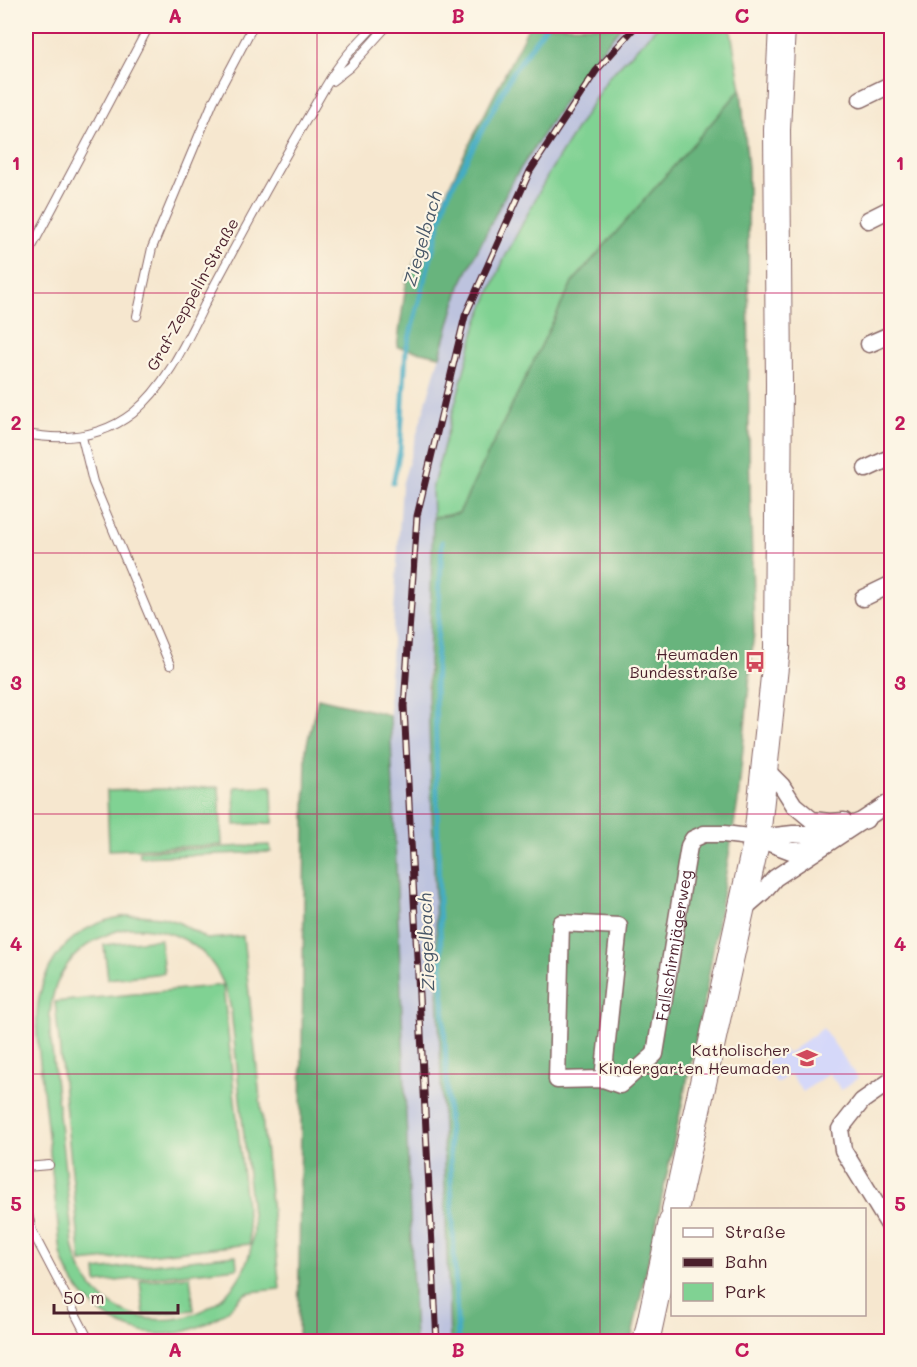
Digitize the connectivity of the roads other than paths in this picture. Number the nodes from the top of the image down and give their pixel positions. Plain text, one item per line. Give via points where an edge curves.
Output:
1 (149, 26) edge
2 (253, 26) edge
3 (374, 26) edge
4 (387, 26) edge
5 (782, 26) edge
6 (891, 84) edge
7 (326, 85) junction
8 (861, 99) dead end
9 (891, 208) edge
10 (868, 220) dead end
11 (26, 258) edge
12 (137, 316) dead end
13 (891, 333) edge
14 (868, 344) dead end
15 (26, 435) edge
16 (82, 437) junction
17 (891, 457) edge
18 (866, 469) dead end
19 (891, 584) edge
20 (863, 598) dead end
21 (170, 665) dead end
22 (764, 768) junction
23 (891, 801) edge
24 (866, 820) junction
25 (757, 838) junction
26 (822, 849) junction
27 (740, 912) junction
28 (603, 1079) junction
29 (891, 1080) edge
30 (50, 1165) dead end
31 (26, 1167) edge
32 (26, 1206) edge
33 (675, 1208) edge
34 (671, 1227) edge
35 (891, 1230) edge
36 (90, 1341) edge
37 (646, 1341) edge

1 - 11 lane
2 - 12 lane via 213,102 152,248
3 - 7 lane, Graf-Zeppelin-Straße
4 - 7 lane, Graf-Zeppelin-Straße via 350,67
5 - 22 main road via 777,130 777,648
6 - 8 street
7 - 16 lane, Graf-Zeppelin-Straße via 172,364 151,395 110,428
9 - 10 street
13 - 14 street
15 - 16 lane, Graf-Zeppelin-Straße via 50,439
16 - 21 lane via 93,482
17 - 18 street
19 - 20 street
22 - 24 street via 794,805 812,820
22 - 25 main road
23 - 24 street
24 - 25 street via 821,834
24 - 26 street
25 - 26 street via 791,851
25 - 27 main road
25 - 28 street, Fallschirmjägerweg via 724,834 693,838 655,1054 620,1085
26 - 27 street via 776,878
27 - 33 main road
28 - 28 street, Fallschirmjägerweg via 557,1080 561,923 619,926
29 - 35 street via 862,1101 840,1129 843,1150
30 - 31 lane
32 - 36 lane via 32,1231
34 - 37 main road

